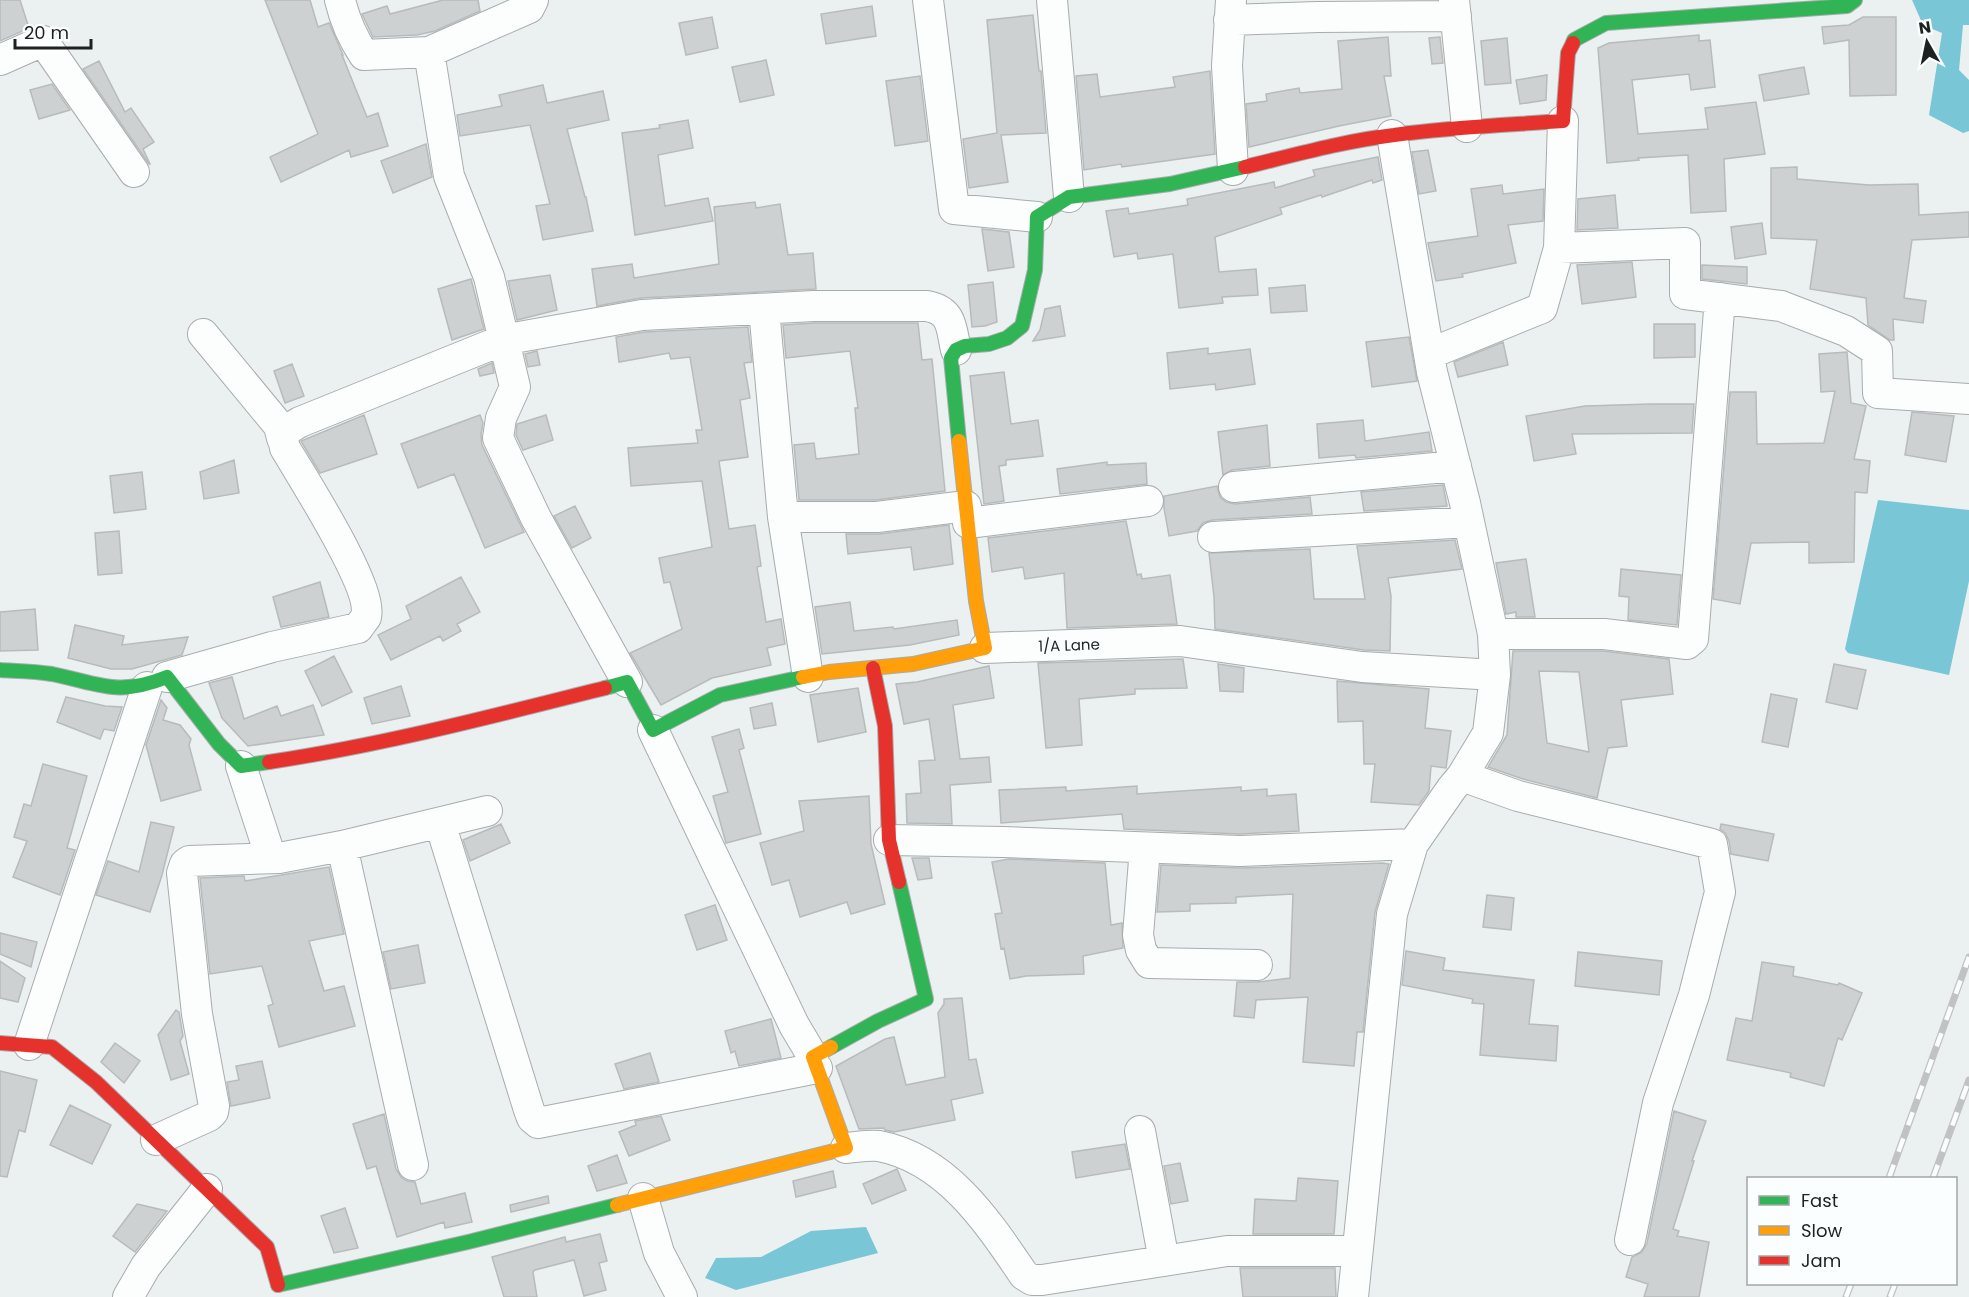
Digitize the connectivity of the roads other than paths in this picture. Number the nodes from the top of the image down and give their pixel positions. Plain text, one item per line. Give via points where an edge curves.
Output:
1 (340, 0) edge
2 (533, 0) edge
3 (928, 0) edge
4 (1052, 0) edge
5 (1855, 0) edge
6 (1318, 8) edge
7 (1455, 8) edge
8 (1230, 10) edge
9 (429, 52) junction
10 (0, 60) edge
11 (1563, 121) junction
12 (1467, 127) junction
13 (1392, 135) junction
14 (1233, 170) junction
15 (134, 172) dead end
16 (1069, 197) junction
17 (1037, 217) junction
18 (1559, 248) junction
19 (1719, 298) junction
20 (764, 309) junction
21 (203, 334) dead end
22 (503, 340) junction
23 (956, 350) junction
24 (1429, 354) junction
25 (1969, 399) edge
26 (282, 438) junction
27 (1456, 466) junction
28 (1234, 487) dead end
29 (1148, 501) dead end
30 (967, 515) junction
31 (783, 517) junction
32 (1469, 522) junction
33 (1213, 537) dead end
34 (1493, 634) junction
35 (985, 648) junction
36 (873, 668) junction
37 (0, 670) edge
38 (1495, 675) junction
39 (808, 677) junction
40 (157, 682) junction
41 (627, 682) junction
42 (653, 730) junction
43 (242, 766) junction
44 (1462, 776) junction
45 (487, 811) dead end
46 (440, 823) junction
47 (889, 840) junction
48 (1413, 844) junction
49 (342, 846) junction
50 (1145, 848) junction
51 (271, 858) junction
52 (1257, 964) dead end
53 (14, 1044) edge
54 (815, 1062) junction
55 (1140, 1131) dead end
56 (156, 1140) junction
57 (846, 1148) junction
58 (413, 1165) dead end
59 (207, 1189) junction
60 (643, 1198) junction
61 (1630, 1240) dead end
62 (1357, 1251) junction
63 (1164, 1261) junction
64 (281, 1291) edge
65 (128, 1297) edge
66 (682, 1297) edge
67 (1353, 1297) edge

1 - 9 street via 354,40 364,55
2 - 9 street via 529,8
3 - 17 street via 954,209
4 - 16 street
5 - 11 street via 1847,6 1606,23 1574,40 1568,53
6 - 7 street
6 - 8 street
7 - 12 street
8 - 14 street via 1227,66
9 - 22 street via 449,176 489,277
10 - 15 street via 44,41
11 - 12 street
11 - 18 street
12 - 13 street
13 - 14 street
13 - 24 street
14 - 16 street via 1170,184
16 - 17 street
17 - 23 street via 1035,270 1022,326 1007,338
18 - 19 street via 1685,243 1685,294
18 - 24 street via 1542,308
19 - 25 street via 1780,306 1846,331 1877,351 1878,393
19 - 34 street via 1693,639 1688,644 1673,644 1604,634
20 - 22 street via 642,315
20 - 23 street via 938,308 949,318
20 - 31 street
21 - 26 street via 279,426
22 - 26 street via 300,422 286,430
22 - 41 street via 515,387 501,418 498,438 536,518
23 - 30 street via 951,358 951,374
24 - 27 street
26 - 40 street via 353,567 364,595 366,616 358,628 272,647
27 - 28 street
27 - 32 street
29 - 30 street
30 - 31 street
30 - 35 street
31 - 39 street
32 - 33 street
32 - 34 street
34 - 38 street
35 - 36 street, 1/A Lane via 913,664
35 - 38 street, 1/A Lane via 1180,641 1362,667
36 - 39 street, 1/A Lane
36 - 47 street via 885,726
37 - 40 street via 49,674 115,690
38 - 44 street via 1488,733
39 - 42 street, 1/A Lane via 720,695
40 - 43 street
40 - 53 street
41 - 42 street
41 - 43 street via 346,749
42 - 54 street
43 - 51 street
44 - 48 street
44 - 61 street via 1518,796 1712,844 1720,892 1694,995 1658,1103
45 - 46 street
46 - 49 street
46 - 54 street via 529,1110 538,1123
47 - 50 street
47 - 54 street via 926,999 878,1021
48 - 50 street via 1240,851
48 - 62 street via 1392,914
49 - 51 street
49 - 58 street
50 - 52 street via 1138,935 1149,963
51 - 56 street via 189,861 183,867 197,1014 214,1106 208,1116
53 - 56 street via 52,1047 96,1082
54 - 57 street
55 - 63 street
56 - 59 street
57 - 60 street
57 - 63 street via 876,1146 897,1151 940,1174 985,1219 1024,1275 1032,1280
59 - 64 street via 267,1247
59 - 65 street via 146,1266
60 - 64 street
60 - 66 street via 659,1253
62 - 63 street via 1227,1251
62 - 67 street

